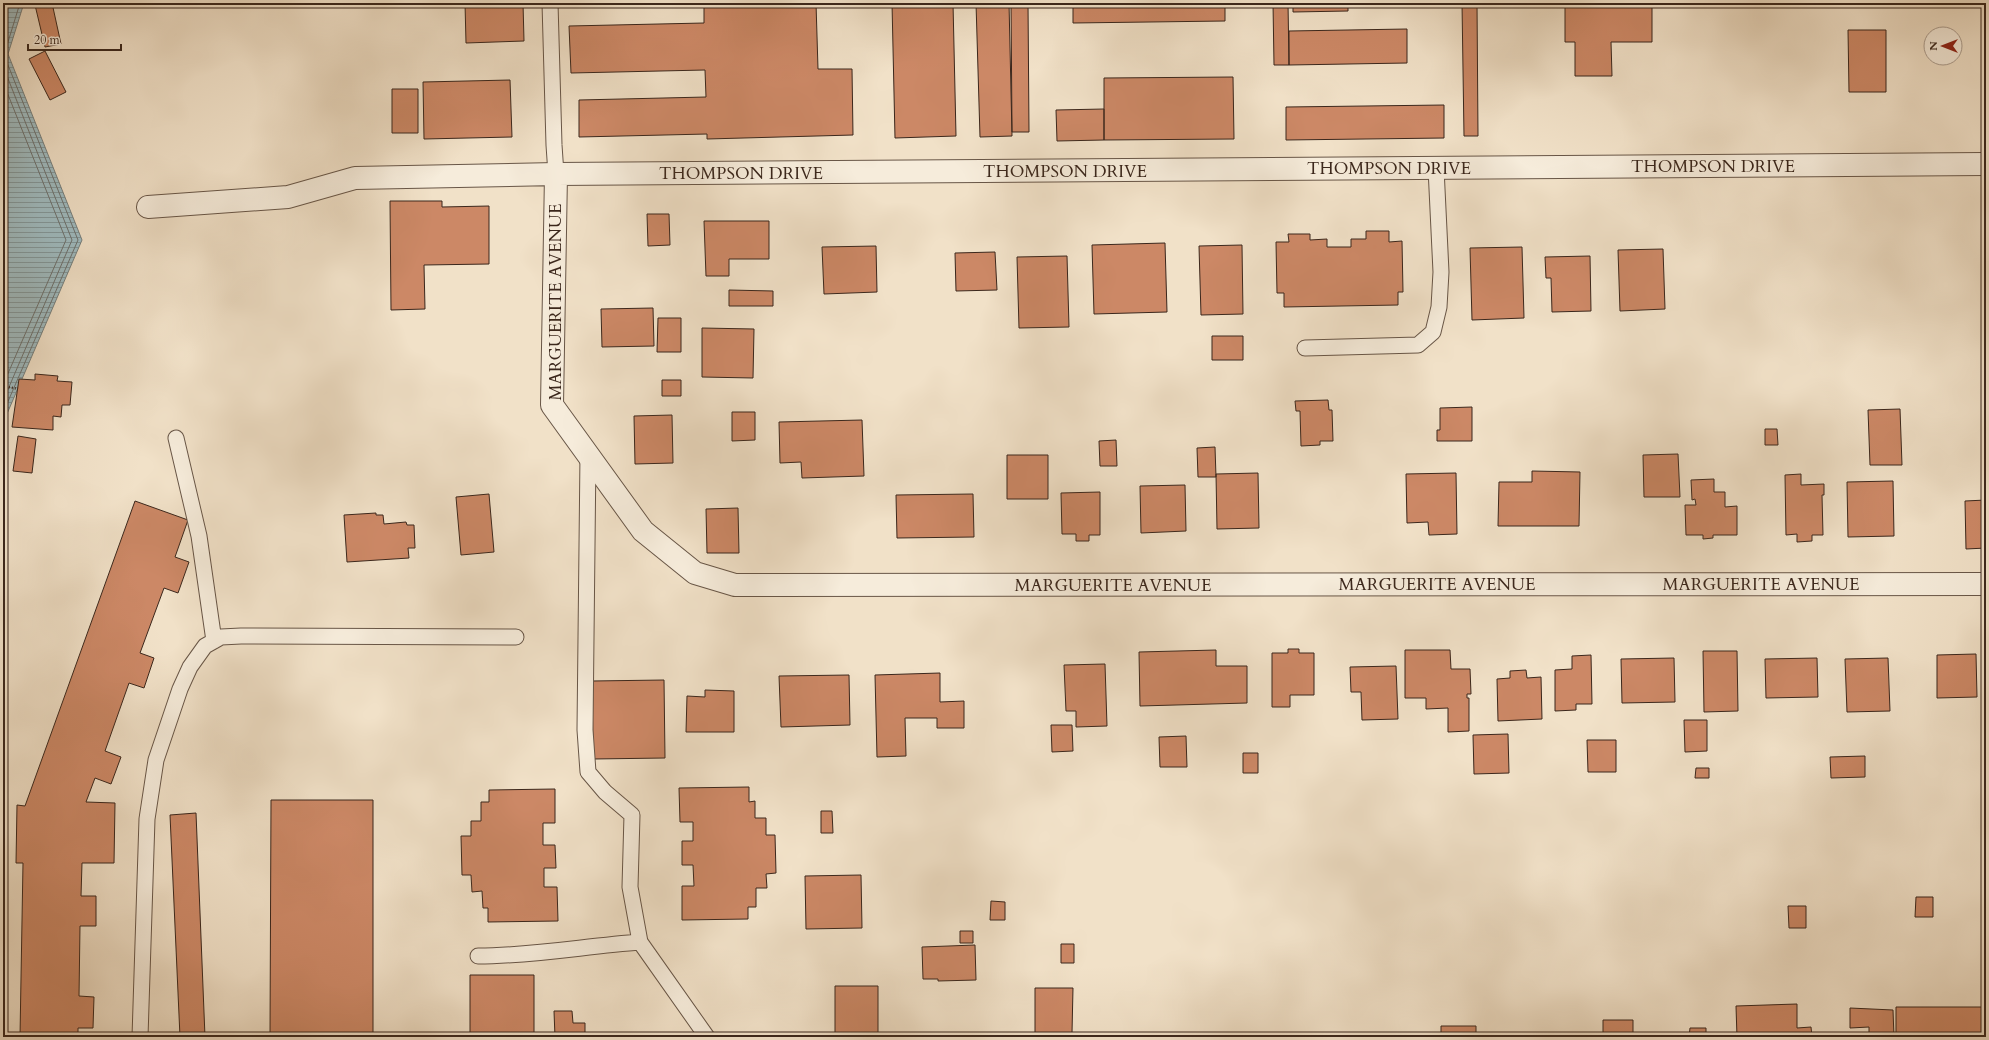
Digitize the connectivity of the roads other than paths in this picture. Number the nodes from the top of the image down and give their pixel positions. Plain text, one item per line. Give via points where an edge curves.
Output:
1 (550, 3) edge
2 (1986, 164) edge
3 (1436, 168) junction
4 (556, 174) junction
5 (148, 207) dead end
6 (1305, 348) dead end
7 (176, 438) dead end
8 (588, 454) junction
9 (1986, 584) edge
10 (516, 637) dead end
11 (214, 641) junction
12 (640, 942) junction
13 (478, 956) dead end
14 (140, 1037) edge
15 (707, 1037) edge

1 - 4 lane
2 - 3 street, THOMPSON DRIVE
3 - 4 street, THOMPSON DRIVE
3 - 6 lane via 1441,272 1439,307 1433,332 1418,345
4 - 5 street, THOMPSON DRIVE via 355,178 288,197
4 - 8 street, MARGUERITE AVENUE via 552,405
7 - 11 lane via 199,536
8 - 9 street, MARGUERITE AVENUE via 643,531 696,573 735,585
8 - 12 lane via 585,730 588,772 605,792 632,814 630,887
10 - 11 lane via 241,636 221,637
11 - 14 lane via 205,646 190,667 156,760 147,819
12 - 13 lane via 507,956
12 - 15 lane

